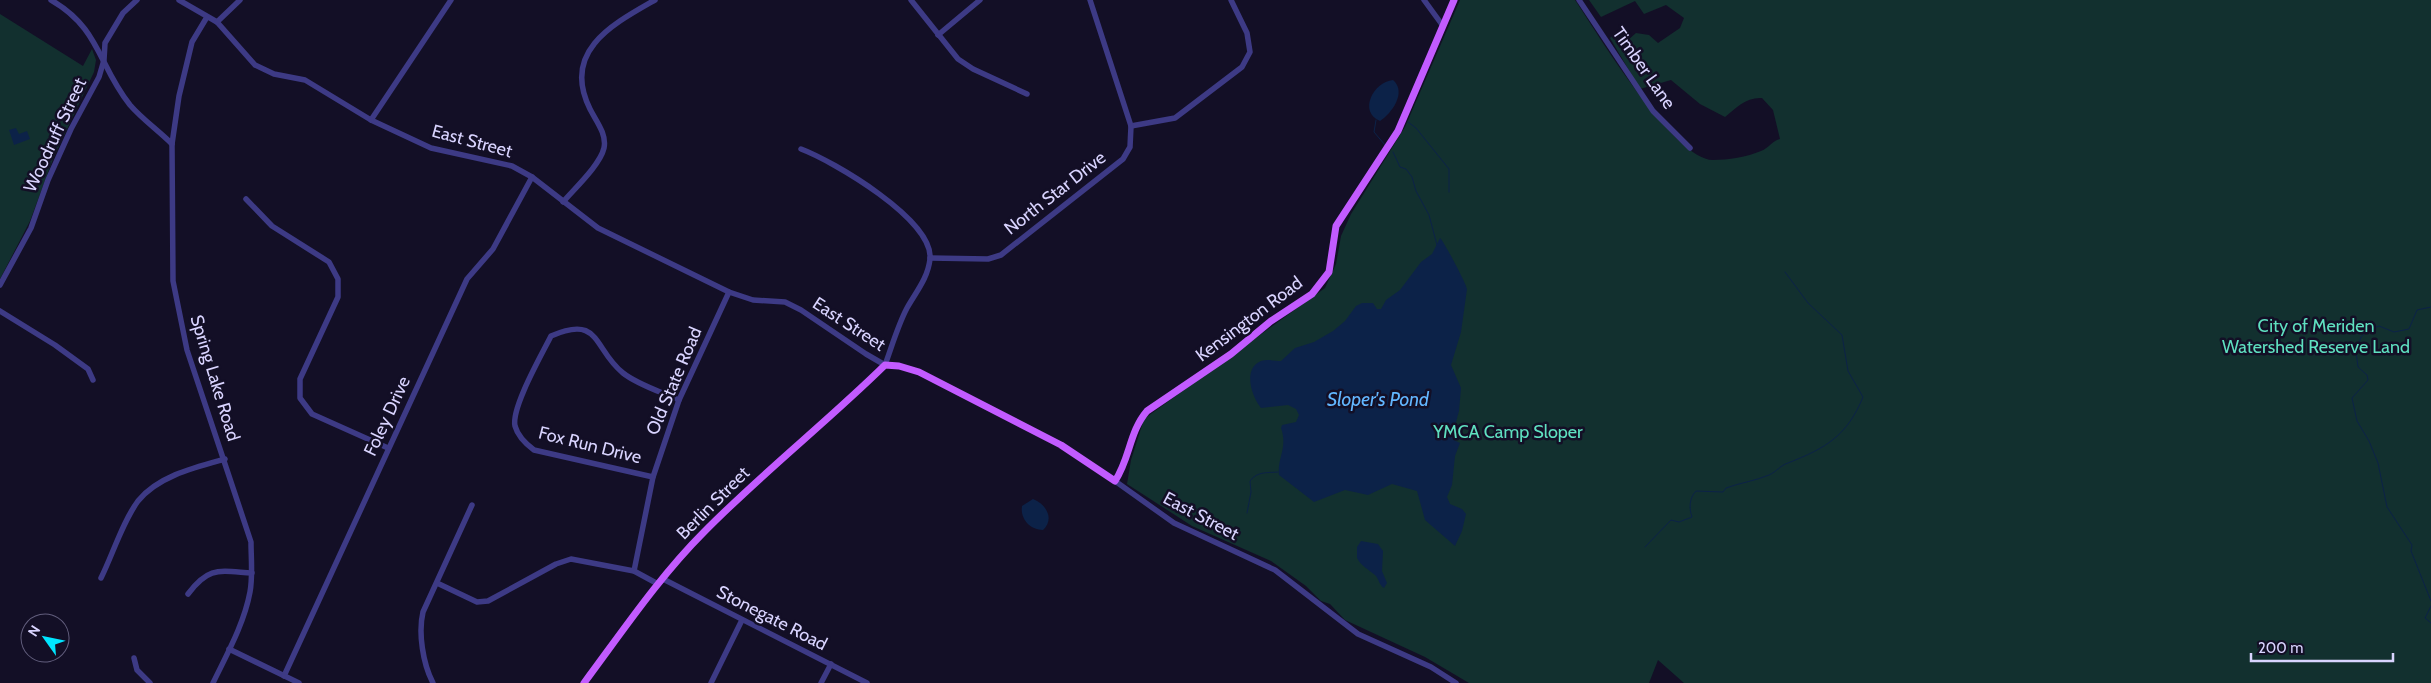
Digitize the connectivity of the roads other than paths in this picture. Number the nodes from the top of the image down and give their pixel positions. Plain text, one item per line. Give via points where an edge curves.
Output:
1 (50, 0) edge
2 (67, 0) edge
3 (137, 0) edge
4 (179, 0) edge
5 (240, 0) edge
6 (451, 0) edge
7 (655, 0) edge
8 (911, 0) edge
9 (980, 0) edge
10 (1090, 0) edge
11 (1232, 0) edge
12 (1424, 0) edge
13 (1454, 0) edge
14 (1579, 0) edge
15 (63, 7) junction
16 (207, 17) junction
17 (217, 22) junction
18 (1443, 26) junction
19 (938, 35) junction
20 (104, 60) junction
21 (1027, 94) dead end
22 (371, 120) junction
23 (1131, 126) junction
24 (172, 144) junction
25 (1690, 148) dead end
26 (801, 149) dead end
27 (532, 177) junction
28 (246, 199) dead end
29 (563, 202) junction
30 (930, 258) junction
31 (0, 285) edge
32 (729, 292) junction
33 (0, 312) edge
34 (885, 365) junction
35 (92, 380) dead end
36 (679, 400) junction
37 (388, 448) junction
38 (225, 460) junction
39 (653, 476) junction
40 (1115, 481) junction
41 (472, 505) dead end
42 (634, 571) junction
43 (252, 572) junction
44 (102, 578) dead end
45 (660, 582) junction
46 (437, 584) junction
47 (188, 594) dead end
48 (742, 620) junction
49 (230, 649) junction
50 (134, 658) dead end
51 (831, 664) junction
52 (284, 676) junction
53 (150, 683) edge
54 (213, 683) edge
55 (299, 683) edge
56 (433, 683) edge
57 (584, 683) edge
58 (711, 683) edge
59 (821, 683) edge
60 (867, 683) edge
61 (1456, 683) edge

1 - 15 street
2 - 15 street
3 - 20 street, Woodruff Street via 123,13 105,43
4 - 16 street
5 - 17 street
6 - 22 street
7 - 29 street via 611,26 593,43 583,65 583,88 605,138 604,148 600,158
8 - 19 street
9 - 19 street
10 - 23 street, North Star Drive
11 - 23 street via 1247,33 1250,52 1242,67 1175,118
12 - 18 street
13 - 18 main road, Kensington Road
14 - 25 street, Timber Lane via 1653,111
15 - 20 street via 96,42
16 - 17 street
16 - 24 street, Spring Lake Road via 192,42
17 - 22 street, East Street via 256,65 274,74 306,80
18 - 40 main road, Kensington Road via 1398,131 1336,226 1328,272 1312,294 1147,411 1137,423 1122,471
19 - 21 street via 958,59 973,69
20 - 24 street via 109,74 131,106
20 - 31 street, Woodruff Street via 99,77 48,180 31,228
22 - 27 street, East Street via 431,148 512,166
23 - 30 street, North Star Drive via 1130,147 1123,159 1001,255
24 - 38 street, Spring Lake Road via 173,281 187,350
26 - 30 street via 859,180 904,214 919,229 927,243
27 - 29 street, East Street
27 - 37 street, Foley Drive via 493,249 467,279
28 - 37 street via 272,226 329,262 338,279 338,297 300,379 300,398 312,414
29 - 32 street, East Street via 598,228
30 - 34 street via 924,280 907,309
32 - 34 street, East Street via 753,300 785,302
32 - 36 street, Old State Road
33 - 35 street via 88,369
34 - 40 main road, East Street via 919,372 1061,445
34 - 45 main road, Berlin Street via 760,478 703,533
36 - 39 street, Old State Road
36 - 39 street, Fox Run Drive via 625,375 613,365 595,335 582,329 566,329 551,336 516,409 515,426 522,442 534,450
37 - 52 street, Foley Drive
38 - 43 street, Spring Lake Road via 251,542
38 - 44 street via 196,467 150,489 131,512
39 - 42 street, Old State Road
40 - 61 street, East Street via 1174,523 1275,570 1358,634 1431,667
41 - 46 street
42 - 45 street, Stonegate Road
42 - 46 street, Stonegate Road via 571,559 488,601 478,602
43 - 47 street via 216,571 204,575
43 - 49 street, Spring Lake Road via 244,615
45 - 48 street, Stonegate Road
45 - 57 main road, Berlin Street
46 - 56 street via 422,612 420,626
48 - 51 street, Stonegate Road
48 - 58 street
49 - 52 street
49 - 54 street, Spring Lake Road
50 - 53 street via 138,670
51 - 59 street
51 - 60 street, Stonegate Road
52 - 55 street

